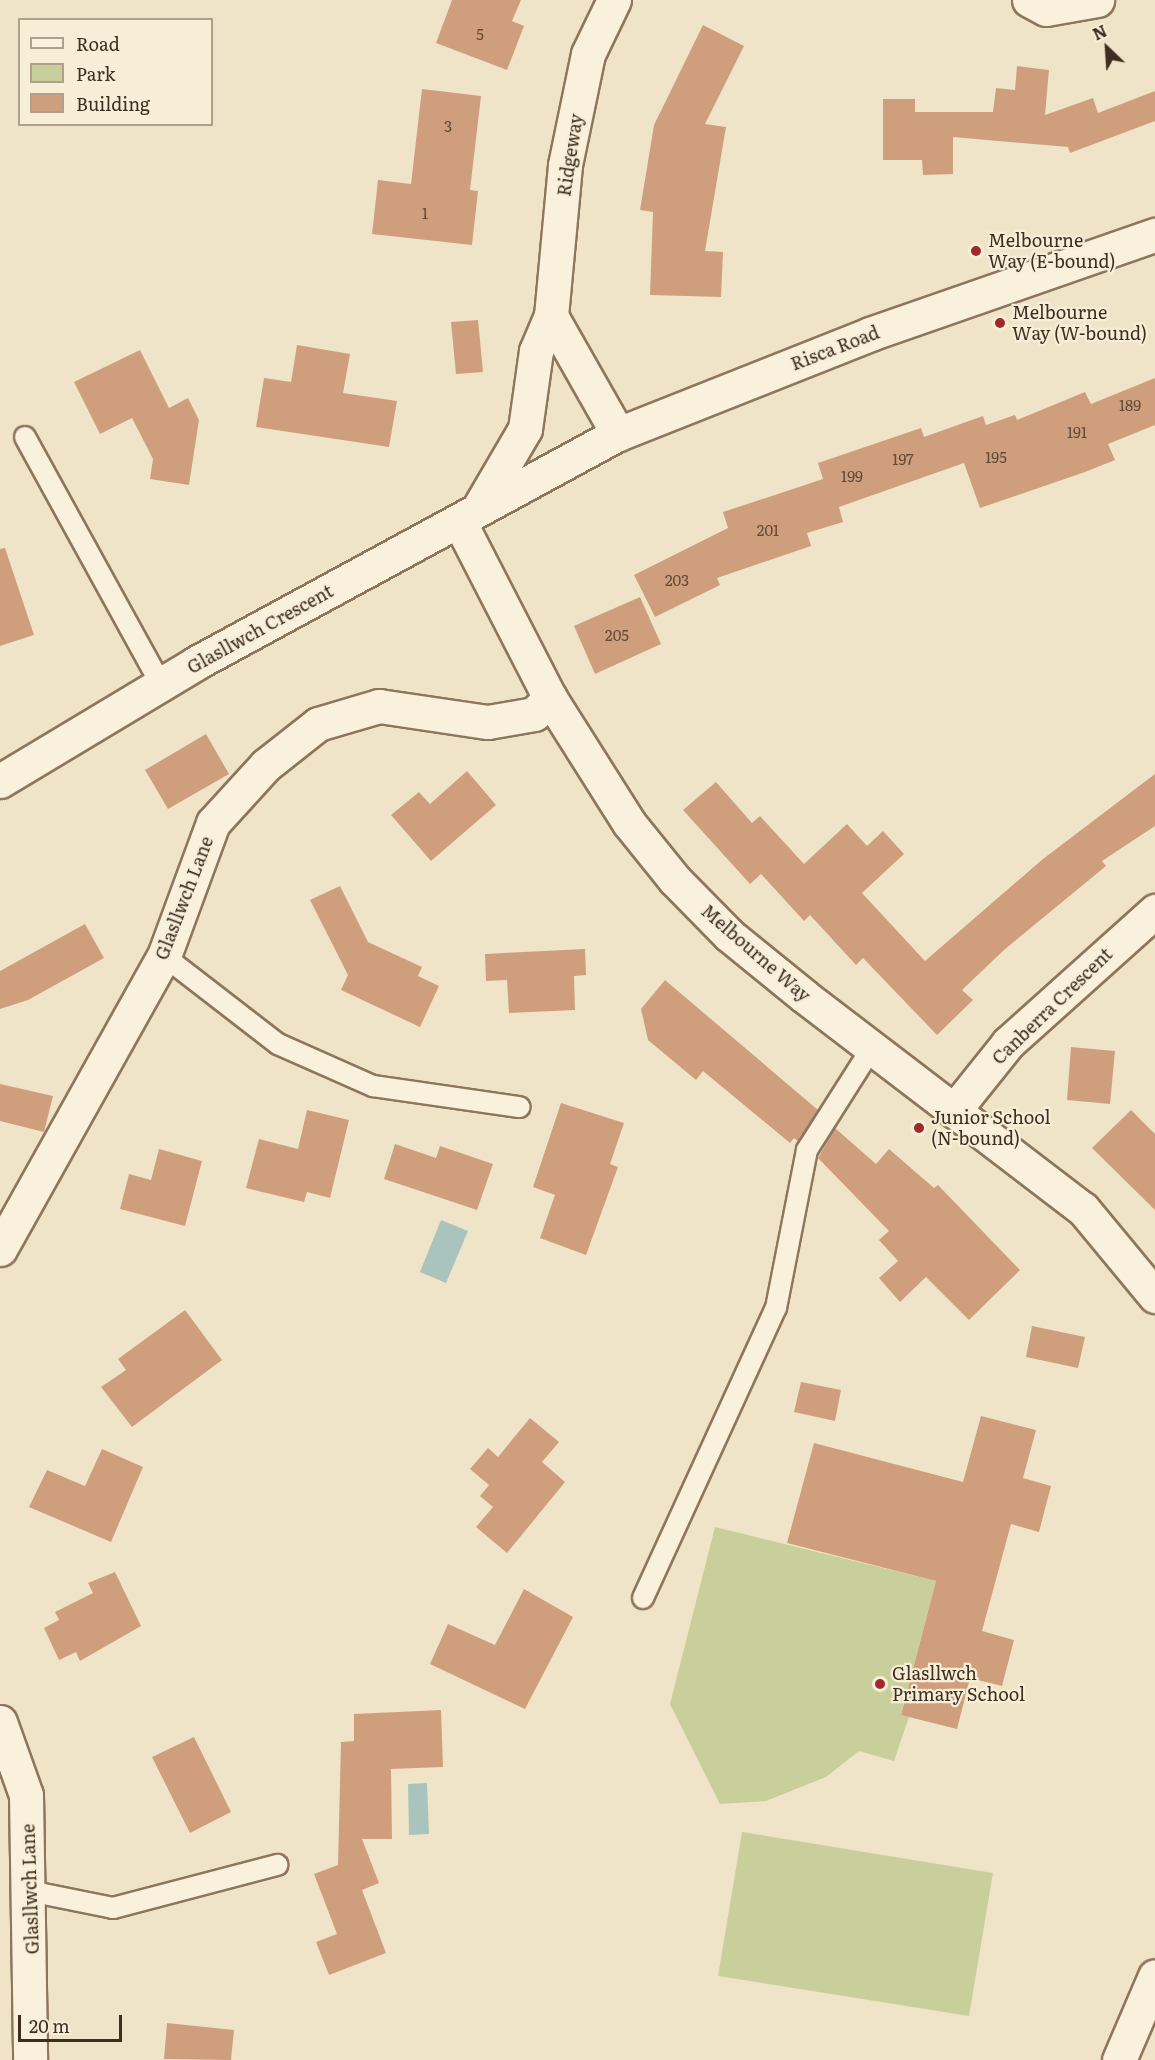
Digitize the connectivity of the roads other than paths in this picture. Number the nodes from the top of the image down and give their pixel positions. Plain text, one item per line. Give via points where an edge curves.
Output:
1 (614, 0) edge
2 (1029, 0) edge
3 (1097, 0) edge
4 (1155, 235) edge
5 (551, 316) junction
6 (618, 434) junction
7 (25, 437) dead end
8 (524, 483) joint
9 (469, 516) junction
10 (161, 684) junction
11 (550, 698) junction
12 (0, 782) edge
13 (1155, 911) edge
14 (164, 956) junction
15 (871, 1050) junction
16 (519, 1107) dead end
17 (956, 1108) junction
18 (0, 1249) edge
19 (1155, 1296) edge
20 (643, 1598) dead end
21 (0, 1722) edge
22 (277, 1865) dead end
23 (30, 1891) junction
24 (1155, 1976) edge
25 (30, 2060) edge
26 (1119, 2060) edge

1 - 5 street, Ridgeway via 588,54 565,165
2 - 3 street via 1046,9
4 - 6 street, Risca Road via 870,334
5 - 6 street
5 - 9 street, Ridgeway via 536,351 525,429
6 - 8 street, Risca Road
7 - 10 lane
8 - 9 street, Glasllwch Crescent
9 - 10 street, Glasllwch Crescent
9 - 11 street, Melbourne Way
10 - 12 street, Glasllwch Crescent
11 - 14 street, Glasllwch Lane via 534,714 488,722 379,706 318,724 266,765 213,823
11 - 15 street, Melbourne Way via 628,822 675,880 729,935
13 - 17 street, Canberra Crescent via 1008,1043
14 - 16 lane via 278,1044 373,1086
14 - 18 street, Glasllwch Lane
15 - 17 street, Melbourne Way
15 - 20 lane via 807,1150 776,1308
17 - 19 street, Melbourne Way via 1083,1209
21 - 23 street, Glasllwch Lane via 26,1795
22 - 23 lane via 113,1908
23 - 25 street, Glasllwch Lane
24 - 26 street

